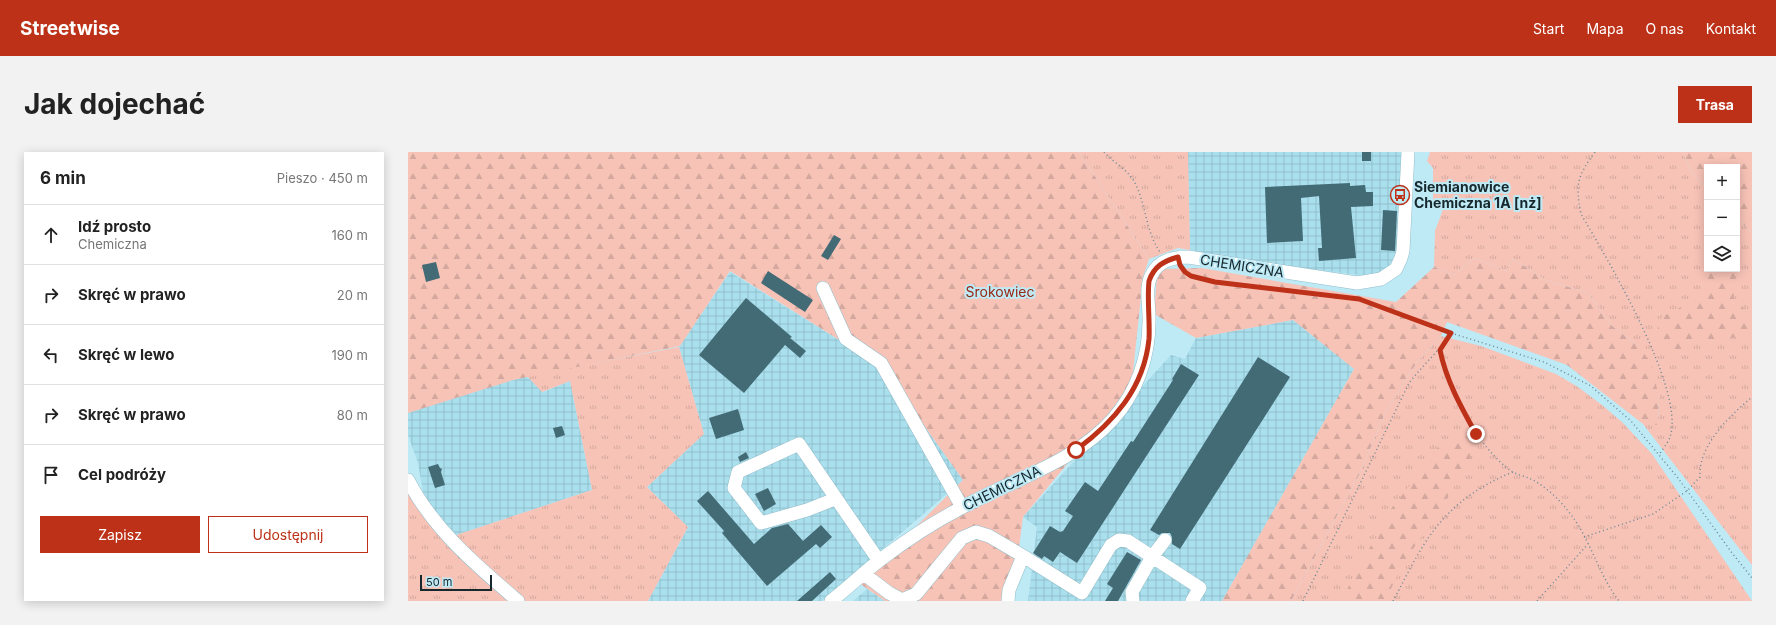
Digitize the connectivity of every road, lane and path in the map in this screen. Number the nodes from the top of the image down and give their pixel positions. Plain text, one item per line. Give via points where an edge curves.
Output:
1 (1104, 152) edge
2 (1408, 152) edge
3 (1595, 152) edge
4 (1172, 259) junction
5 (823, 288) dead end
6 (1451, 333) junction
7 (1440, 350) junction
8 (1752, 397) edge
9 (1659, 455) junction
10 (1513, 472) junction
11 (408, 480) edge
12 (1687, 491) junction
13 (836, 499) junction
14 (962, 507) junction
15 (1584, 537) junction
16 (1164, 540) dead end
17 (1588, 544) junction
18 (1023, 556) junction
19 (1152, 557) junction
20 (879, 561) junction
21 (864, 574) junction
22 (1752, 578) edge
23 (1084, 597) edge
24 (518, 601) edge
25 (831, 601) edge
26 (1008, 601) edge
27 (1133, 601) edge
28 (1192, 601) edge
29 (1303, 601) edge
30 (1392, 601) edge
31 (1537, 601) edge
32 (1619, 601) edge

1 - 4 path via 1129,174 1136,184 1156,246
2 - 4 street, CHEMICZNA via 1403,251 1396,269 1381,279 1366,283 1339,282 1188,257
3 - 9 path via 1582,170 1577,183 1581,214 1642,325 1663,377 1672,423 1670,437
4 - 6 path via 1191,276 1215,282 1359,299
4 - 14 street, CHEMICZNA via 1155,269 1149,281 1148,340 1144,360 1136,384 1113,419 1094,437 1058,461
5 - 14 street via 846,339 881,363
6 - 7 path
6 - 9 path via 1544,362 1592,386 1631,421
7 - 10 path via 1445,375 1476,434 1492,455
7 - 29 path via 1409,382
8 - 12 path via 1727,419 1706,450 1699,466 1700,477
9 - 12 path
10 - 15 path via 1531,479 1551,494 1568,510
10 - 30 path via 1474,491 1442,521
11 - 24 street via 420,503 456,547
12 - 15 path via 1654,514
12 - 22 path
13 - 13 street via 799,444 738,472 734,488 761,523
13 - 20 street
14 - 20 street, CHEMICZNA via 925,528
15 - 17 path
16 - 19 street
17 - 31 path
17 - 32 path
18 - 21 street via 989,536 976,532 962,538 916,594 902,600
18 - 23 street
18 - 26 street via 1009,590
19 - 23 street via 1128,541 1119,540 1111,546
19 - 27 street via 1132,592
19 - 28 street via 1200,588
20 - 21 street, CHEMICZNA
21 - 25 street, CHEMICZNA

